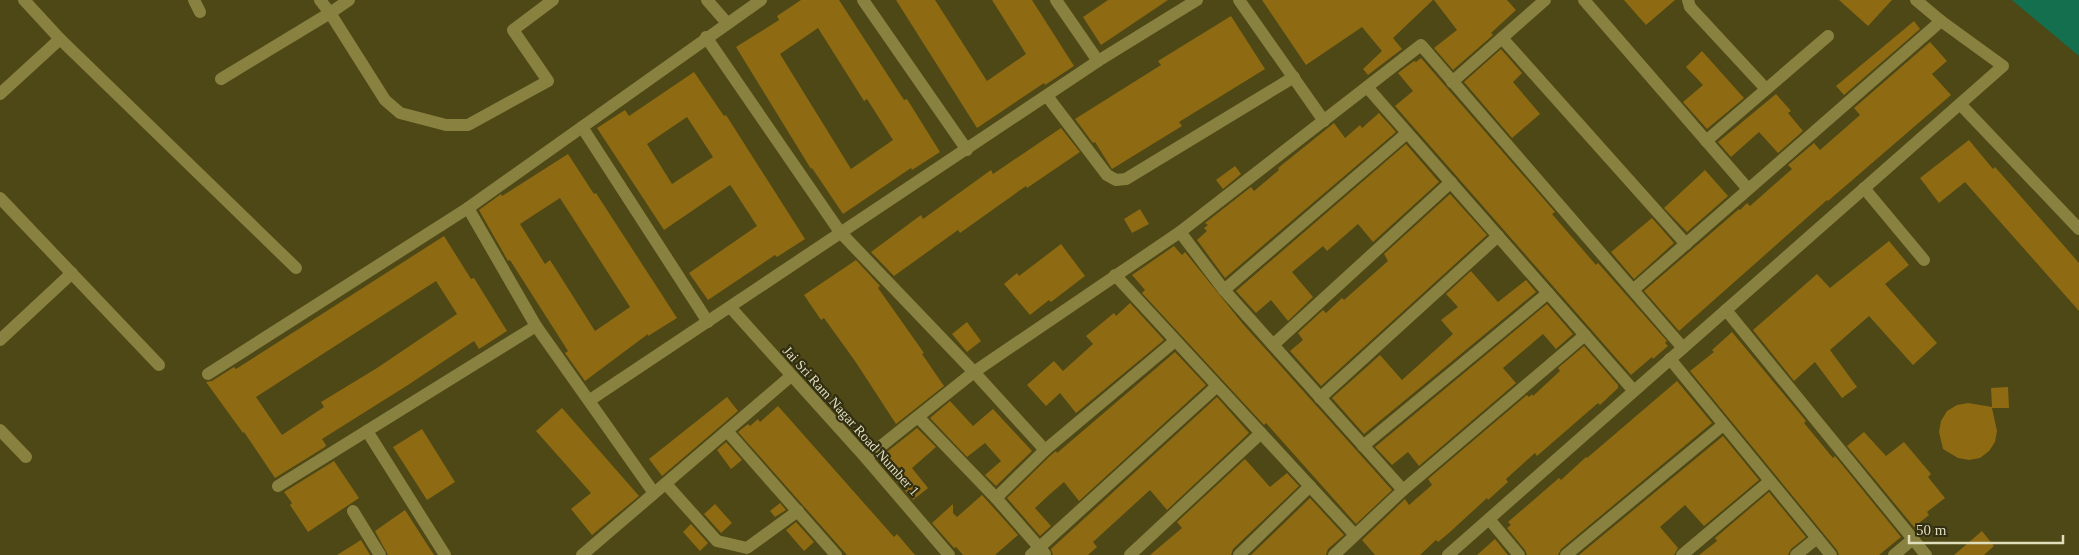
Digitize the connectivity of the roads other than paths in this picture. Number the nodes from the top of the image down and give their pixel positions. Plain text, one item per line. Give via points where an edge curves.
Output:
1 (24, 0) edge
2 (194, 0) edge
3 (320, 0) edge
4 (349, 0) edge
5 (553, 0) edge
6 (707, 0) edge
7 (761, 0) edge
8 (863, 0) edge
9 (1056, 0) edge
10 (1198, 0) edge
11 (1239, 0) edge
12 (1545, 0) edge
13 (1584, 0) edge
14 (1688, 0) edge
15 (1916, 0) edge
16 (200, 12) dead end
17 (330, 13) junction
18 (1941, 21) junction
19 (727, 23) junction
20 (1828, 36) dead end
21 (706, 37) junction
22 (1502, 38) junction
23 (60, 39) junction
24 (1098, 61) junction
25 (1294, 77) junction
26 (221, 78) dead end
27 (1452, 82) junction
28 (1366, 87) junction
29 (1766, 90) junction
30 (0, 94) edge
31 (1047, 96) junction
32 (1960, 104) junction
33 (1324, 121) junction
34 (582, 128) junction
35 (1406, 133) junction
36 (1706, 141) junction
37 (967, 150) junction
38 (1451, 182) junction
39 (1864, 188) junction
40 (1748, 189) junction
41 (0, 198) edge
42 (468, 208) junction
43 (2079, 228) edge
44 (840, 232) junction
45 (1180, 232) junction
46 (1498, 236) junction
47 (1686, 244) junction
48 (1924, 260) dead end
49 (296, 268) dead end
50 (72, 273) junction
51 (1114, 275) junction
52 (1224, 290) junction
53 (1633, 290) junction
54 (1548, 293) junction
55 (731, 308) junction
56 (1726, 310) junction
57 (708, 322) junction
58 (536, 326) junction
59 (1585, 335) junction
60 (0, 340) edge
61 (1176, 341) junction
62 (1273, 345) junction
63 (1683, 348) junction
64 (1670, 359) junction
65 (159, 365) dead end
66 (974, 372) junction
67 (208, 374) dead end
68 (791, 376) junction
69 (1217, 386) junction
70 (1634, 390) junction
71 (1320, 398) junction
72 (590, 400) junction
73 (918, 416) junction
74 (1724, 425) junction
75 (0, 430) edge
76 (367, 431) junction
77 (727, 431) junction
78 (1261, 433) junction
79 (1363, 446) junction
80 (1045, 450) junction
81 (26, 457) dead end
82 (866, 458) junction
83 (1770, 482) junction
84 (666, 484) junction
85 (278, 486) dead end
86 (1310, 486) junction
87 (1403, 490) junction
88 (654, 493) junction
89 (996, 498) junction
90 (353, 511) dead end
91 (798, 511) junction
92 (1489, 519) junction
93 (1355, 535) junction
94 (1817, 538) junction
95 (1913, 539) junction
96 (1038, 553) edge
97 (1137, 553) edge
98 (584, 554) edge
99 (380, 555) edge
100 (445, 555) edge
101 (836, 555) edge
102 (949, 555) edge
103 (1239, 555) edge
104 (1334, 555) edge
105 (1448, 555) edge
106 (1519, 555) edge
107 (1566, 555) edge
108 (1682, 555) edge
109 (1796, 555) edge
110 (1831, 555) edge
111 (1894, 555) edge
112 (1926, 555) edge

1 - 23 street
2 - 16 street
3 - 17 street
4 - 17 street
5 - 17 street via 513,30 548,81 468,125 446,126 400,113 385,100
6 - 19 street
7 - 19 street
8 - 37 street
9 - 24 street
10 - 24 street
11 - 25 street
12 - 22 street
13 - 36 street
14 - 29 street via 1690,7
15 - 18 street
17 - 26 street
18 - 32 street via 2003,66
18 - 40 street
19 - 21 street
20 - 29 street
21 - 34 street
21 - 44 street
22 - 27 street
22 - 47 street
23 - 30 street
23 - 49 street
24 - 31 street
25 - 31 street via 1126,179 1116,180 1107,175
25 - 33 street
27 - 28 street via 1421,45
27 - 53 street
28 - 33 street
28 - 35 street
29 - 36 street
31 - 37 street
32 - 39 street
32 - 43 street
33 - 45 street
34 - 42 street
34 - 57 street
35 - 38 street
35 - 52 street
36 - 40 street
37 - 44 street
38 - 46 street
38 - 62 street
39 - 48 street
39 - 56 street
40 - 47 street
41 - 50 street
42 - 58 street
42 - 67 street
44 - 55 street
44 - 66 street
45 - 51 street
45 - 52 street
46 - 54 street
46 - 71 street
47 - 53 street
50 - 60 street
50 - 65 street
51 - 61 street
51 - 66 street
52 - 62 street
53 - 63 street
54 - 59 street
54 - 79 street
55 - 57 street
55 - 68 street, Jai Sri Ram Nagar Road Number 1
56 - 63 street
56 - 95 street
57 - 72 street
58 - 72 street
58 - 76 street
59 - 70 street
59 - 87 street
61 - 69 street
61 - 80 street
62 - 71 street
63 - 64 street
64 - 70 street
64 - 74 street
66 - 73 street
66 - 80 street
68 - 77 street
68 - 82 street, Jai Sri Ram Nagar Road Number 1
69 - 78 street
69 - 96 street
70 - 92 street
71 - 79 street
72 - 88 street
73 - 82 street
73 - 89 street
74 - 83 street
74 - 107 street
75 - 81 street
76 - 85 street
76 - 100 street
77 - 84 street
77 - 91 street
78 - 86 street
78 - 97 street
79 - 87 street
80 - 89 street
82 - 102 street, Jai Sri Ram Nagar Road Number 1
83 - 94 street
83 - 108 street
84 - 88 street
84 - 91 street via 717,540 748,548
86 - 93 street
86 - 103 street
87 - 93 street
88 - 98 street
89 - 96 street
90 - 99 street
91 - 101 street
92 - 105 street
92 - 106 street
93 - 104 street
94 - 109 street
94 - 110 street
95 - 111 street
95 - 112 street

